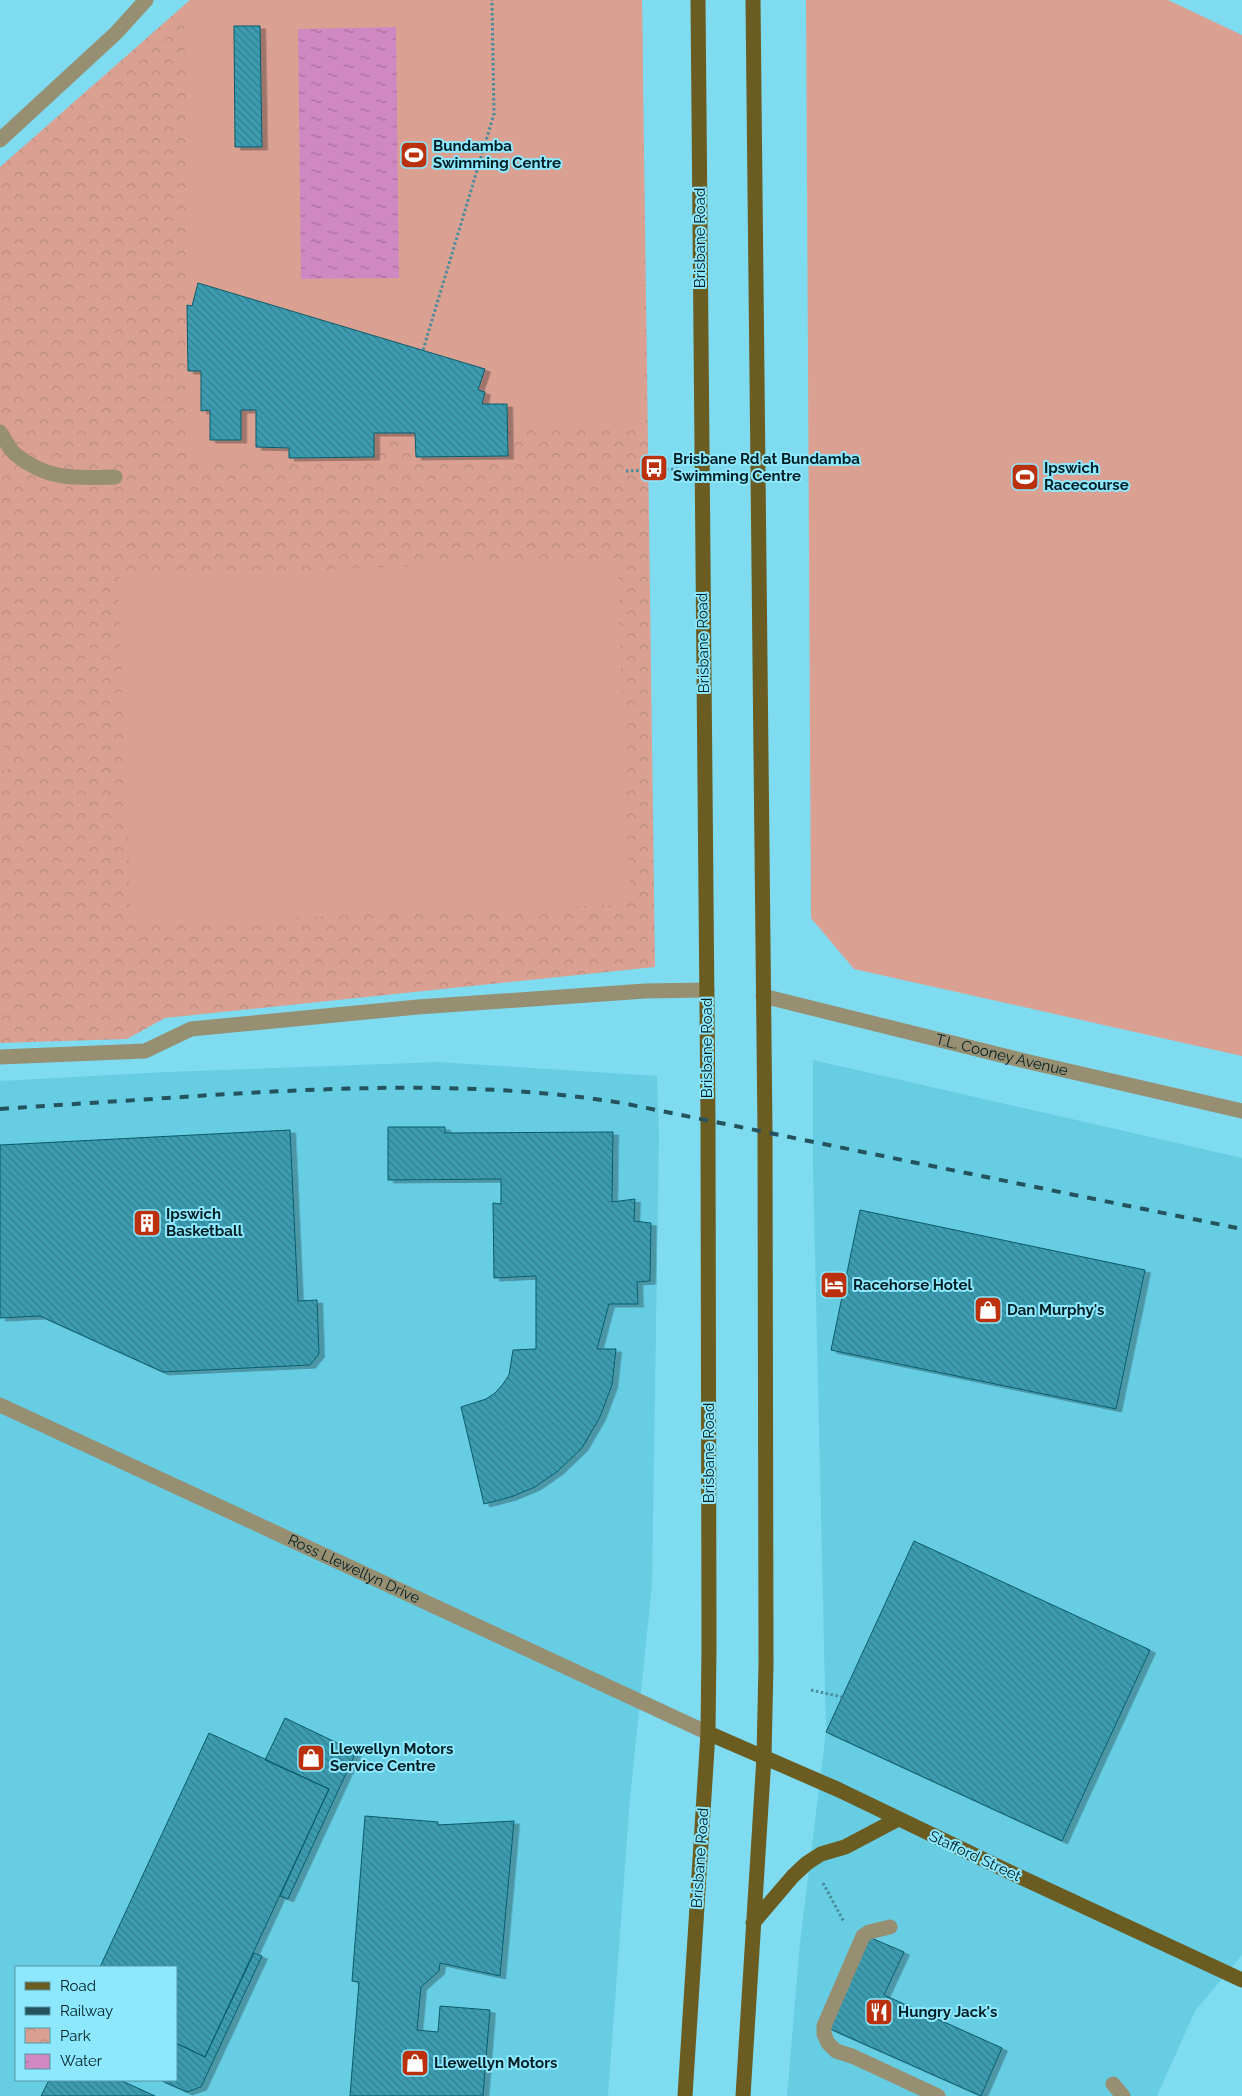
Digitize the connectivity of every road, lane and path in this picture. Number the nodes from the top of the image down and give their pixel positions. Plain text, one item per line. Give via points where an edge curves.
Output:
1 (146, 0) edge
2 (492, 0) edge
3 (698, 0) edge
4 (754, 0) edge
5 (0, 140) edge
6 (423, 350) dead end
7 (0, 432) edge
8 (701, 469) junction
9 (626, 471) dead end
10 (115, 477) dead end
11 (707, 990) junction
12 (762, 996) junction
13 (0, 1057) edge
14 (1242, 1111) edge
15 (0, 1404) edge
16 (811, 1690) dead end
17 (842, 1697) dead end
18 (708, 1733) junction
19 (764, 1757) junction
20 (898, 1819) junction
21 (823, 1883) dead end
22 (753, 1923) junction
23 (890, 1927) dead end
24 (861, 1944) junction
25 (1242, 1980) edge
26 (1113, 2084) dead end
27 (685, 2096) edge
28 (743, 2096) edge
29 (938, 2096) edge
30 (1123, 2096) edge

1 - 5 street via 116,33
2 - 6 path via 494,114
3 - 8 main road, Brisbane Road
4 - 12 main road
7 - 10 street via 14,454 41,471 66,478
8 - 9 path
8 - 11 main road, Brisbane Road
11 - 13 street via 645,991 418,1007 191,1029 145,1051
11 - 18 main road, Brisbane Road
12 - 14 street, T.L. Cooney Avenue
12 - 19 main road via 766,1322
15 - 18 street, Ross Llewellyn Drive
16 - 17 path
18 - 19 main road, Stafford Street
18 - 27 main road, Brisbane Road
19 - 20 main road, Stafford Street
19 - 22 main road
20 - 22 main road via 807,1863
20 - 25 main road, Stafford Street
21 - 24 path via 854,1939
22 - 28 main road
23 - 24 street via 869,1932 863,1936
24 - 29 street via 824,2026 828,2043 836,2051
26 - 30 street

